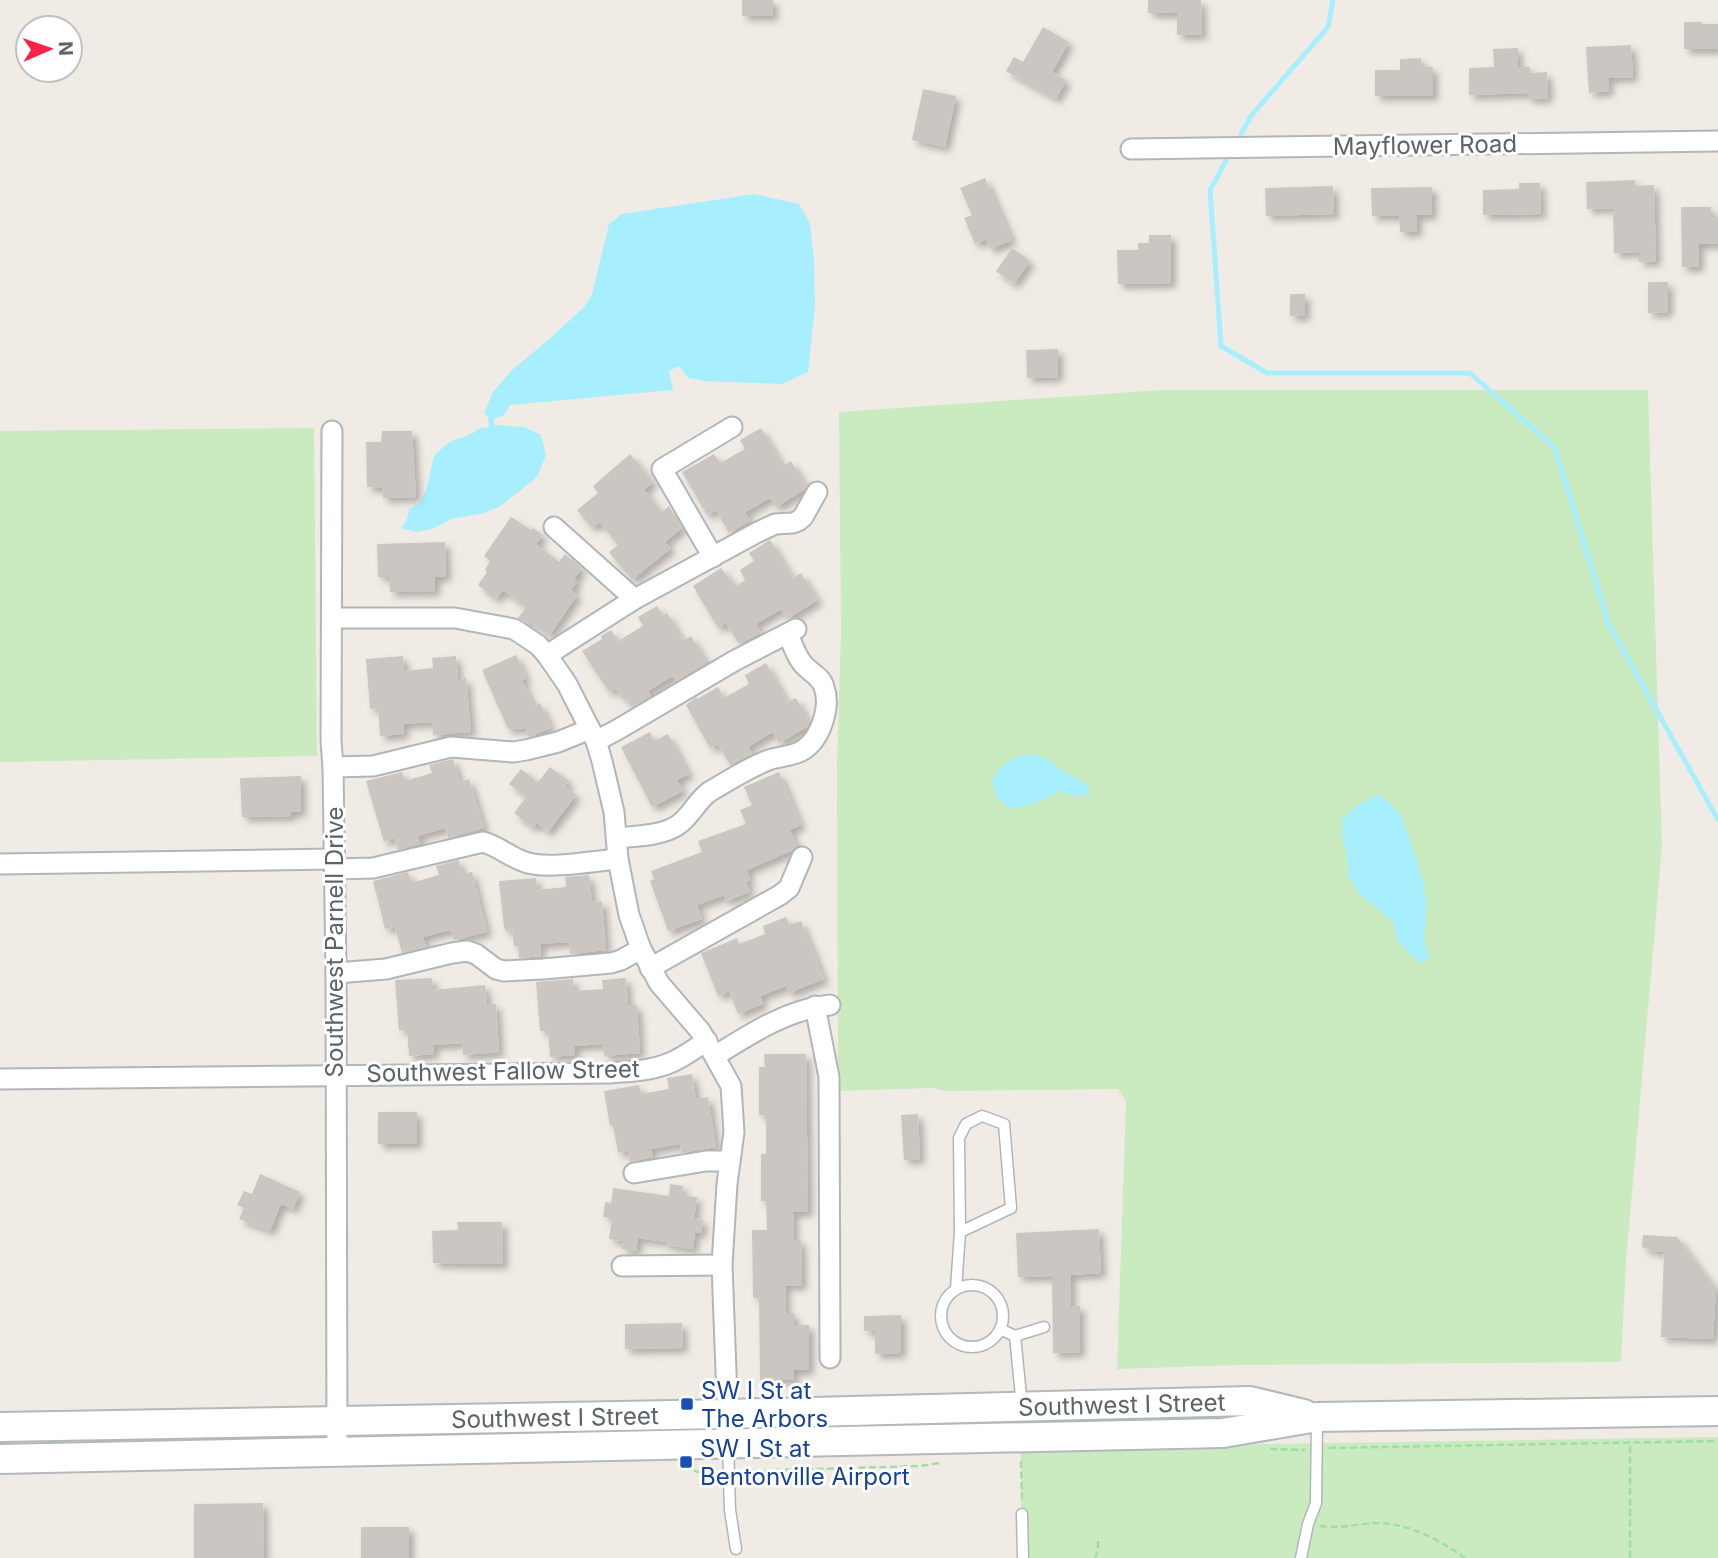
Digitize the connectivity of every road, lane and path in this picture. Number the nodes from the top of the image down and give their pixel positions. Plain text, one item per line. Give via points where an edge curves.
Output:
1 (1718, 141) edge
2 (1131, 149) dead end
3 (732, 427) dead end
4 (332, 431) dead end
5 (817, 492) dead end
6 (554, 527) dead end
7 (713, 557) junction
8 (633, 600) junction
9 (332, 618) junction
10 (548, 655) junction
11 (593, 735) junction
12 (333, 767) junction
13 (617, 838) junction
14 (802, 857) dead end
15 (618, 859) junction
16 (0, 863) edge
17 (335, 864) junction
18 (641, 949) junction
19 (650, 968) junction
20 (336, 973) junction
21 (710, 1048) junction
22 (335, 1075) junction
23 (0, 1079) edge
24 (730, 1161) junction
25 (634, 1173) dead end
26 (960, 1232) junction
27 (722, 1265) junction
28 (622, 1266) dead end
29 (956, 1289) junction
30 (1044, 1327) dead end
31 (1000, 1329) junction
32 (1015, 1336) junction
33 (830, 1358) dead end
34 (1022, 1407) junction
35 (1718, 1410) edge
36 (727, 1414) junction
37 (1317, 1417) junction
38 (336, 1422) junction
39 (0, 1427) edge
40 (1630, 1443) dead end
41 (728, 1444) junction
42 (337, 1452) junction
43 (1021, 1453) dead end
44 (0, 1459) edge
45 (1022, 1514) joint
46 (1308, 1524) junction
47 (1098, 1537) dead end
48 (736, 1549) dead end
49 (1023, 1558) edge
50 (1095, 1558) edge
51 (1300, 1558) edge
52 (1465, 1558) edge
53 (1630, 1558) edge

1 - 2 street, Mayflower Road
3 - 7 street via 662,468
4 - 9 street, Southwest Parnell Drive
5 - 7 street via 798,521 775,524
6 - 8 street
7 - 8 street
8 - 10 street
9 - 10 street via 455,618 514,629
9 - 12 street, Southwest Parnell Drive
10 - 11 street
11 - 12 street via 513,752 451,747 373,766
11 - 13 street
11 - 13 street via 617,730 792,631 802,663 825,688 827,702 820,729 801,752 766,761 709,792 677,826
12 - 17 street, Southwest Parnell Drive
13 - 15 street
14 - 19 street via 789,888 780,895
15 - 17 street via 530,864 482,842 373,868
15 - 18 street
16 - 17 street
17 - 20 street, Southwest Parnell Drive
18 - 19 street
18 - 20 street via 611,963 543,969 504,971 467,951 386,969
19 - 21 street
20 - 22 street, Southwest Parnell Drive
21 - 22 street, Southwest Fallow Street via 659,1066 610,1073
21 - 24 street via 731,1086 734,1132
21 - 33 street, Southwest Fallow Street via 802,1009 823,1006 830,1077
22 - 23 street, Southwest Fallow Street
22 - 38 street, Southwest Parnell Drive
24 - 25 street
24 - 27 street
26 - 26 lane via 1011,1208 1004,1124 982,1116 966,1124 959,1138
26 - 29 lane
27 - 28 street
27 - 36 street
29 - 31 lane via 976,1284 995,1294 1003,1314
29 - 31 lane via 948,1295 941,1314 952,1340 981,1346
30 - 32 lane
31 - 32 lane
32 - 34 lane
34 - 36 main road, Southwest I Street
34 - 37 main road, Southwest I Street via 1250,1401
35 - 37 main road, Southwest I Street
36 - 38 main road, Southwest I Street
36 - 41 street
37 - 41 main road, Southwest I Street via 1223,1433
37 - 46 lane via 1316,1503
38 - 39 main road, Southwest I Street
38 - 42 street, Southwest Parnell Drive
40 - 53 path
41 - 42 main road, Southwest I Street
41 - 48 lane
42 - 44 main road, Southwest I Street
43 - 45 path
45 - 49 lane
46 - 51 lane
46 - 52 path via 1333,1528 1394,1525 1423,1533
47 - 50 path

